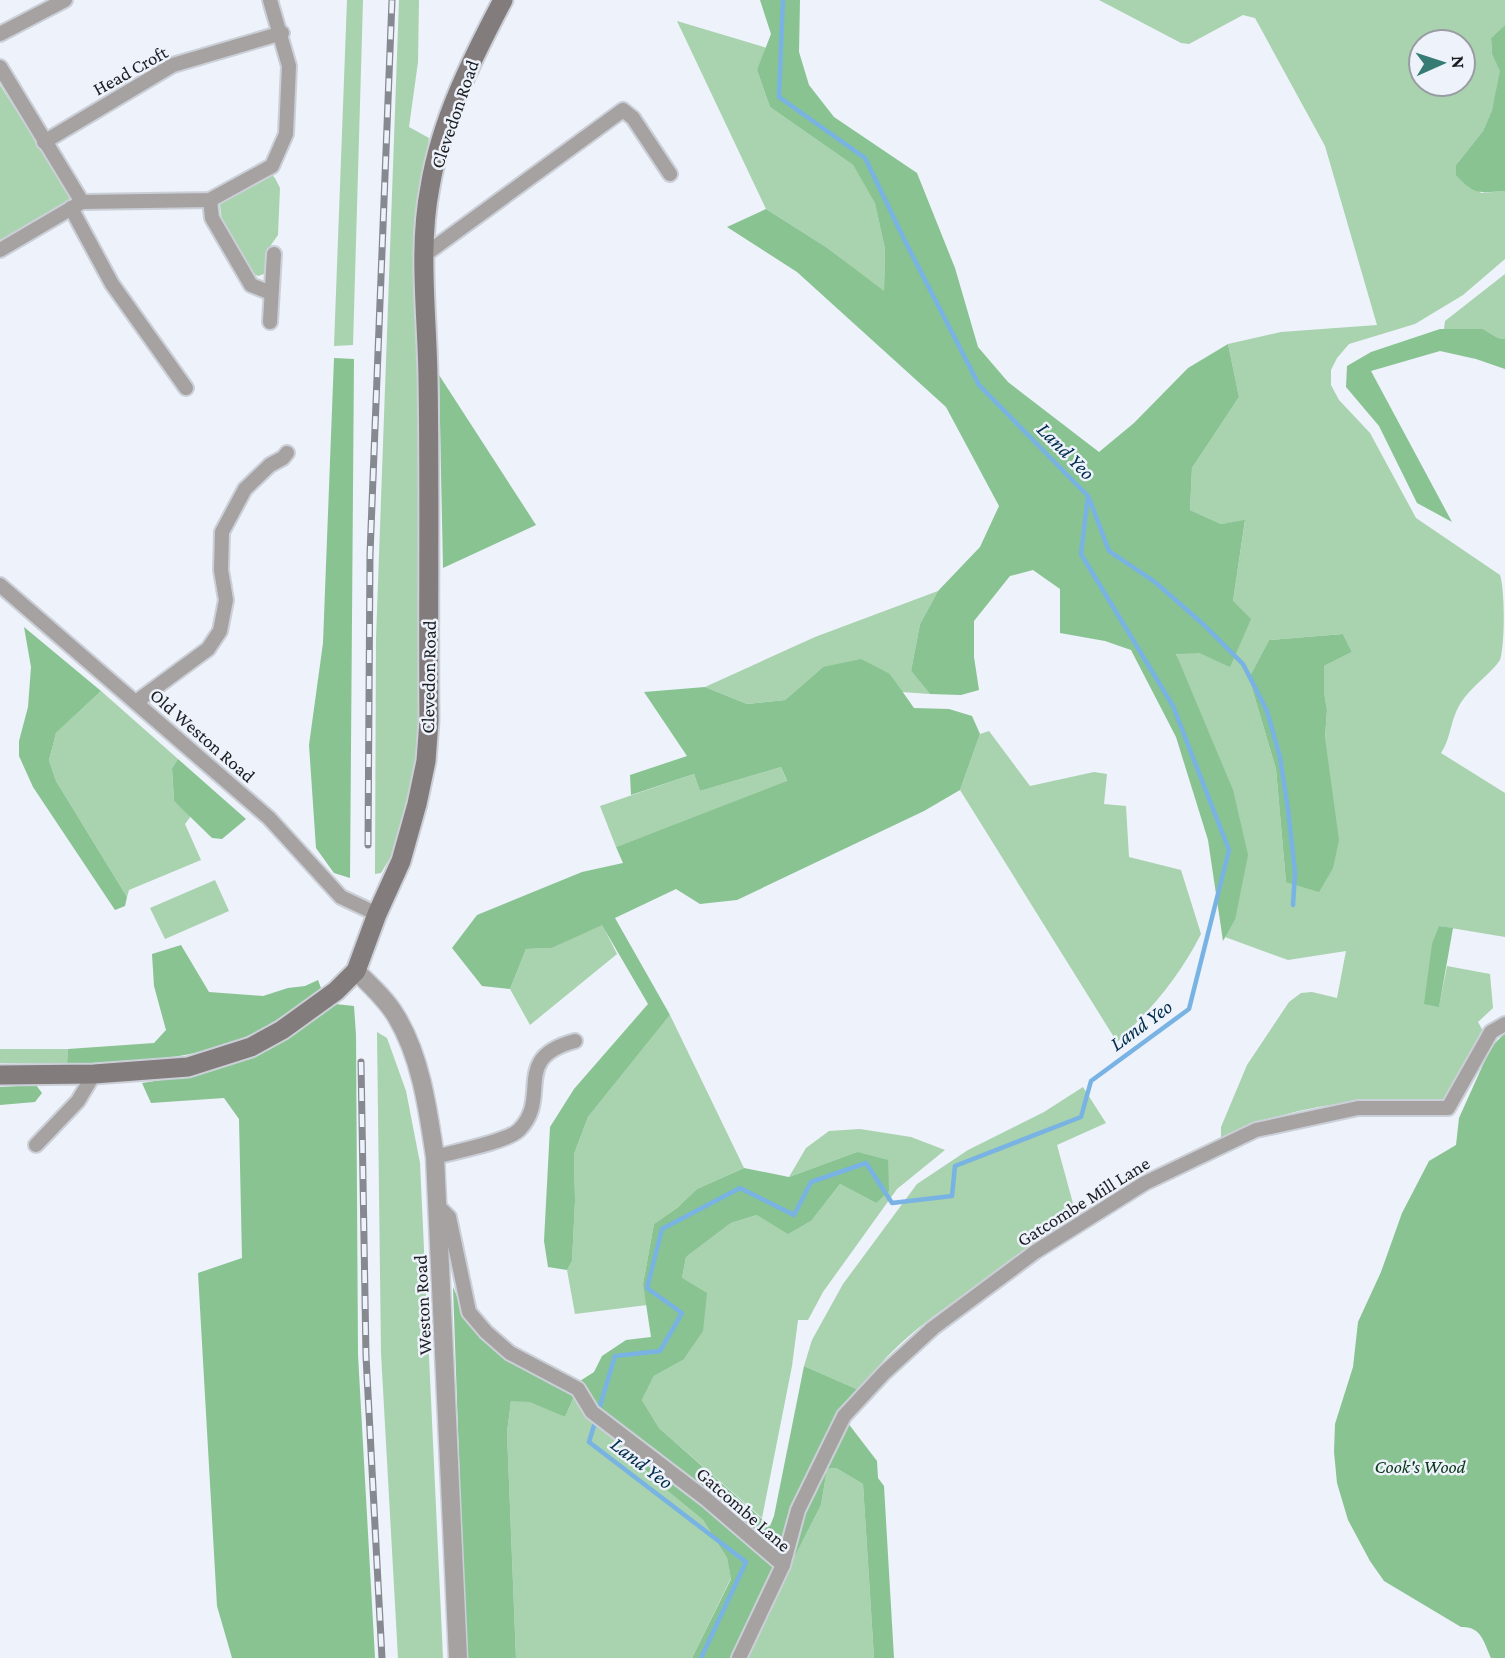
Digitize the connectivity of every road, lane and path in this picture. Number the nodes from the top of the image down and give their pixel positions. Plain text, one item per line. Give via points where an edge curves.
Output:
1 (65, 0) edge
2 (270, 0) edge
3 (503, 0) edge
4 (282, 33) junction
5 (0, 34) edge
6 (0, 67) edge
7 (44, 142) junction
8 (670, 174) dead end
9 (210, 200) junction
10 (76, 205) junction
11 (0, 250) edge
12 (274, 254) dead end
13 (423, 256) junction
14 (271, 293) junction
15 (270, 322) dead end
16 (186, 388) dead end
17 (287, 453) dead end
18 (0, 585) edge
19 (136, 702) junction
20 (377, 914) junction
21 (356, 971) junction
22 (1505, 1024) edge
23 (575, 1041) dead end
24 (94, 1074) junction
25 (0, 1075) edge
26 (36, 1145) dead end
27 (435, 1157) junction
28 (438, 1206) junction
29 (783, 1565) junction
30 (458, 1658) edge
31 (739, 1658) edge

1 - 5 street
2 - 4 street
3 - 13 main road, Clevedon Road via 468,67 441,139 429,187
4 - 7 street, Head Croft via 173,65
4 - 9 street via 289,66 286,134 279,151 272,166
6 - 7 street
7 - 10 street via 67,179
8 - 13 street via 623,110
9 - 10 street
9 - 14 street via 212,218 251,285
10 - 11 street
10 - 16 street via 112,284
12 - 14 street
13 - 20 main road, Clevedon Road via 429,721 417,804 401,861
14 - 15 street
17 - 19 street via 245,489 222,532 226,600 220,631 208,649
18 - 19 street, Old Weston Road
19 - 20 street, Old Weston Road via 269,818 341,897
20 - 21 main road, Clevedon Road
21 - 24 main road, Clevedon Road via 336,991 251,1047 188,1067
21 - 27 street, Weston Road via 396,1016 413,1054
22 - 29 street, Gatcombe Mill Lane via 1492,1032 1448,1108 1358,1108 1255,1130 1145,1182 1035,1252 933,1328 844,1416 798,1510
23 - 27 street via 546,1053 537,1067 534,1099 518,1132
24 - 25 main road, Clevedon Road
24 - 26 street via 78,1101
27 - 28 street, Weston Road
28 - 29 street, Gatcombe Lane via 449,1217 469,1312 486,1332 510,1353 578,1389 597,1416
28 - 30 street, Weston Road
29 - 31 street, Gatcombe Lane

